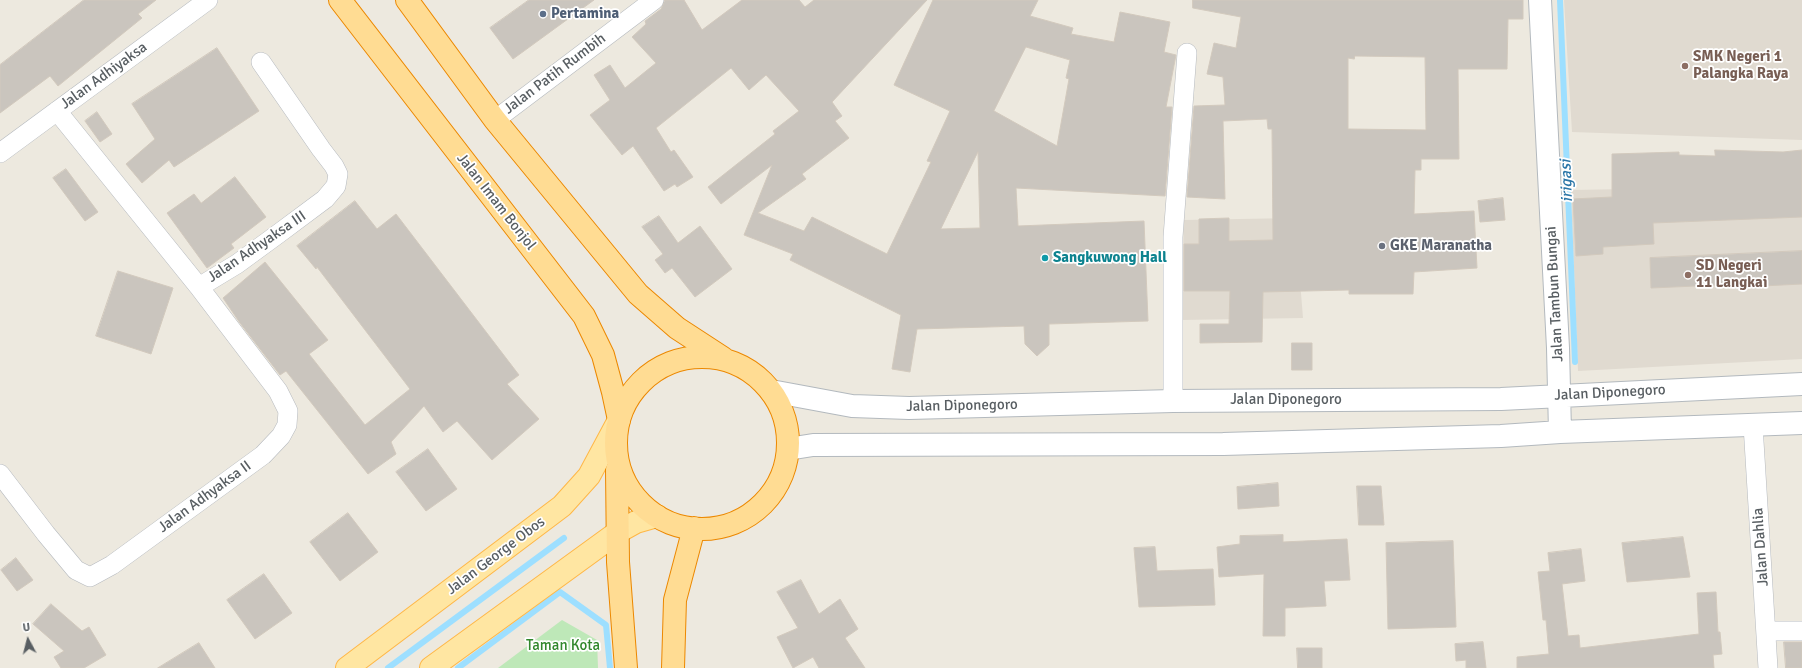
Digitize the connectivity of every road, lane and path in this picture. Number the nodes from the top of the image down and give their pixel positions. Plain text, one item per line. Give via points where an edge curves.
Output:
1 (208, 0) edge
2 (340, 0) edge
3 (407, 0) edge
4 (654, 0) edge
5 (1540, 0) edge
6 (1187, 53) dead end
7 (261, 62) dead end
8 (57, 111) junction
9 (495, 120) junction
10 (0, 153) edge
11 (199, 287) junction
12 (724, 360) junction
13 (1802, 384) edge
14 (771, 391) junction
15 (1559, 396) junction
16 (1173, 401) junction
17 (619, 420) junction
18 (1802, 423) edge
19 (1753, 425) junction
20 (1560, 432) junction
21 (788, 449) junction
22 (617, 458) junction
23 (0, 474) edge
24 (657, 516) junction
25 (694, 528) junction
26 (618, 532) junction
27 (1766, 631) junction
28 (1802, 631) edge
29 (347, 668) edge
30 (431, 668) edge
31 (626, 668) edge
32 (673, 668) edge
33 (1768, 668) edge

1 - 8 street, Jalan Adhiyaksa
2 - 17 highway, Jalan Imam Bonjol via 584,316 603,356
3 - 9 highway
4 - 9 street, Jalan Patih Rumbih
5 - 15 main road, Jalan Tambun Bungai
6 - 16 street via 1173,237
7 - 11 street, Jalan Adhyaksa III via 334,166 338,174 336,186 326,199 272,239
8 - 10 street, Jalan Adhiyaksa
8 - 11 street, Jalan Adhyaksa III
9 - 12 highway via 638,294 677,328
11 - 23 street, Jalan Adhyaksa II via 278,391 288,411 287,425 281,436 263,455 112,565 90,577 76,570
12 - 14 highway via 750,371
12 - 17 highway via 686,358 651,373 626,402
13 - 15 main road, Jalan Diponegoro
14 - 16 main road, Jalan Diponegoro via 852,406 909,408
14 - 21 highway via 782,409 787,428
15 - 16 main road, Jalan Diponegoro via 1493,399
15 - 20 main road, Jalan Tambun Bungai
17 - 22 highway
17 - 29 main road, Jalan George Obos via 589,476 562,506
18 - 19 main road
19 - 20 main road
19 - 27 street, Jalan Dahlia
20 - 21 main road via 1223,444 819,445
21 - 25 highway via 783,471 773,491 758,508 738,520 717,527
22 - 24 highway via 627,485 645,507
22 - 26 highway
24 - 25 highway via 674,524
24 - 26 main road via 636,522
25 - 32 highway via 675,600
26 - 30 main road
26 - 31 highway
27 - 28 street
27 - 33 street, Jalan Dahlia

